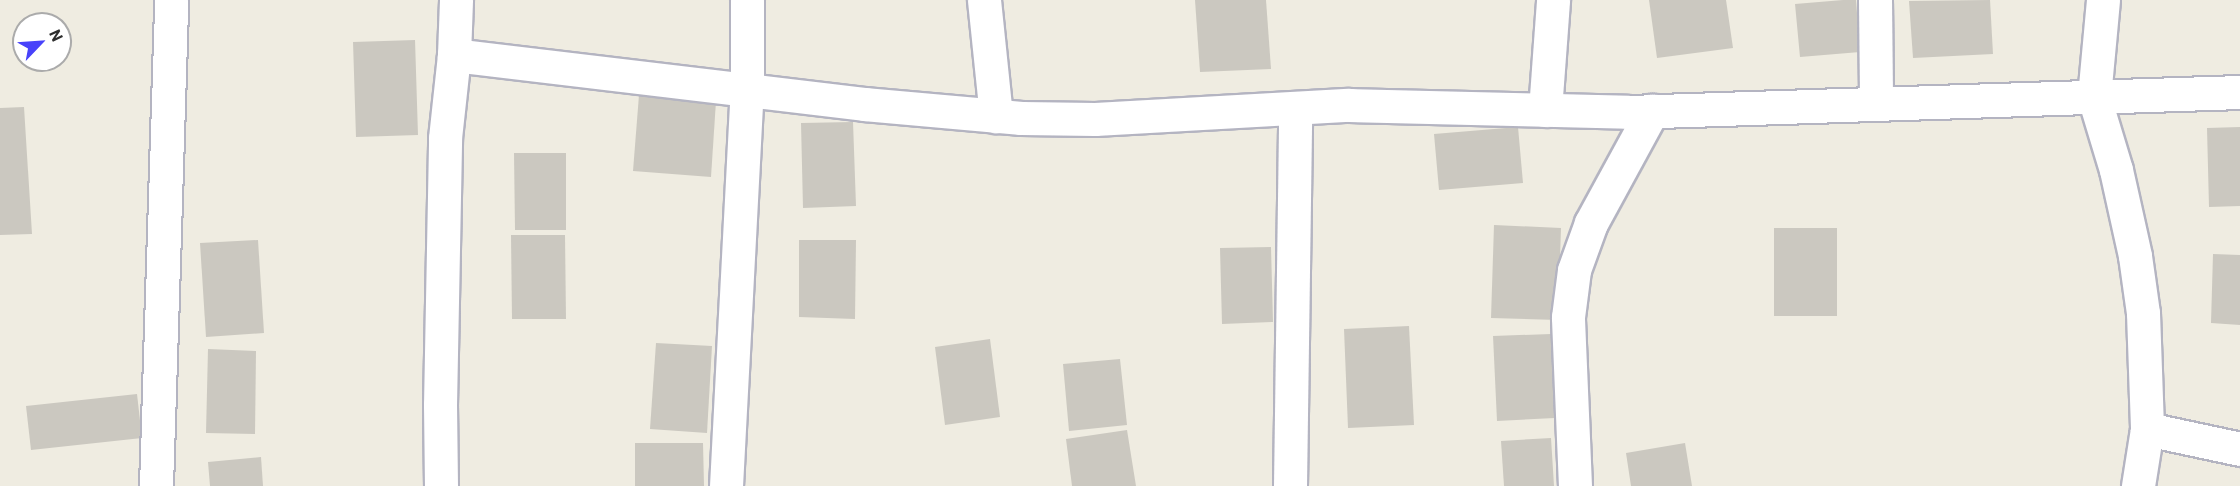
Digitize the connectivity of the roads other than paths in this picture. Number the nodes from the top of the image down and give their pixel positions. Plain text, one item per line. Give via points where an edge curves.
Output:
1 (171, 0) edge
2 (456, 0) edge
3 (747, 0) edge
4 (984, 0) edge
5 (1553, 0) edge
6 (1875, 0) edge
7 (2103, 0) edge
8 (454, 55) junction
9 (747, 90) junction
10 (2240, 92) edge
11 (2094, 97) junction
12 (1876, 102) junction
13 (1295, 110) junction
14 (1545, 110) junction
15 (1652, 111) junction
16 (996, 116) junction
17 (2147, 429) junction
18 (2240, 449) edge
19 (156, 486) edge
20 (441, 486) edge
21 (726, 486) edge
22 (1290, 486) edge
23 (1575, 486) edge
24 (2138, 486) edge

1 - 19 street
2 - 8 street
3 - 9 street
4 - 16 street
5 - 14 street
6 - 12 street
7 - 11 street
8 - 9 street
8 - 20 street via 445,138
9 - 16 street
9 - 21 street
10 - 11 street
11 - 12 street
11 - 17 street via 2116,170 2135,256 2143,314
12 - 15 street
13 - 14 street via 1401,105
13 - 16 street via 1095,119
13 - 22 street
14 - 15 street
15 - 23 street via 1591,224 1574,270 1568,317
17 - 18 street
17 - 24 street

